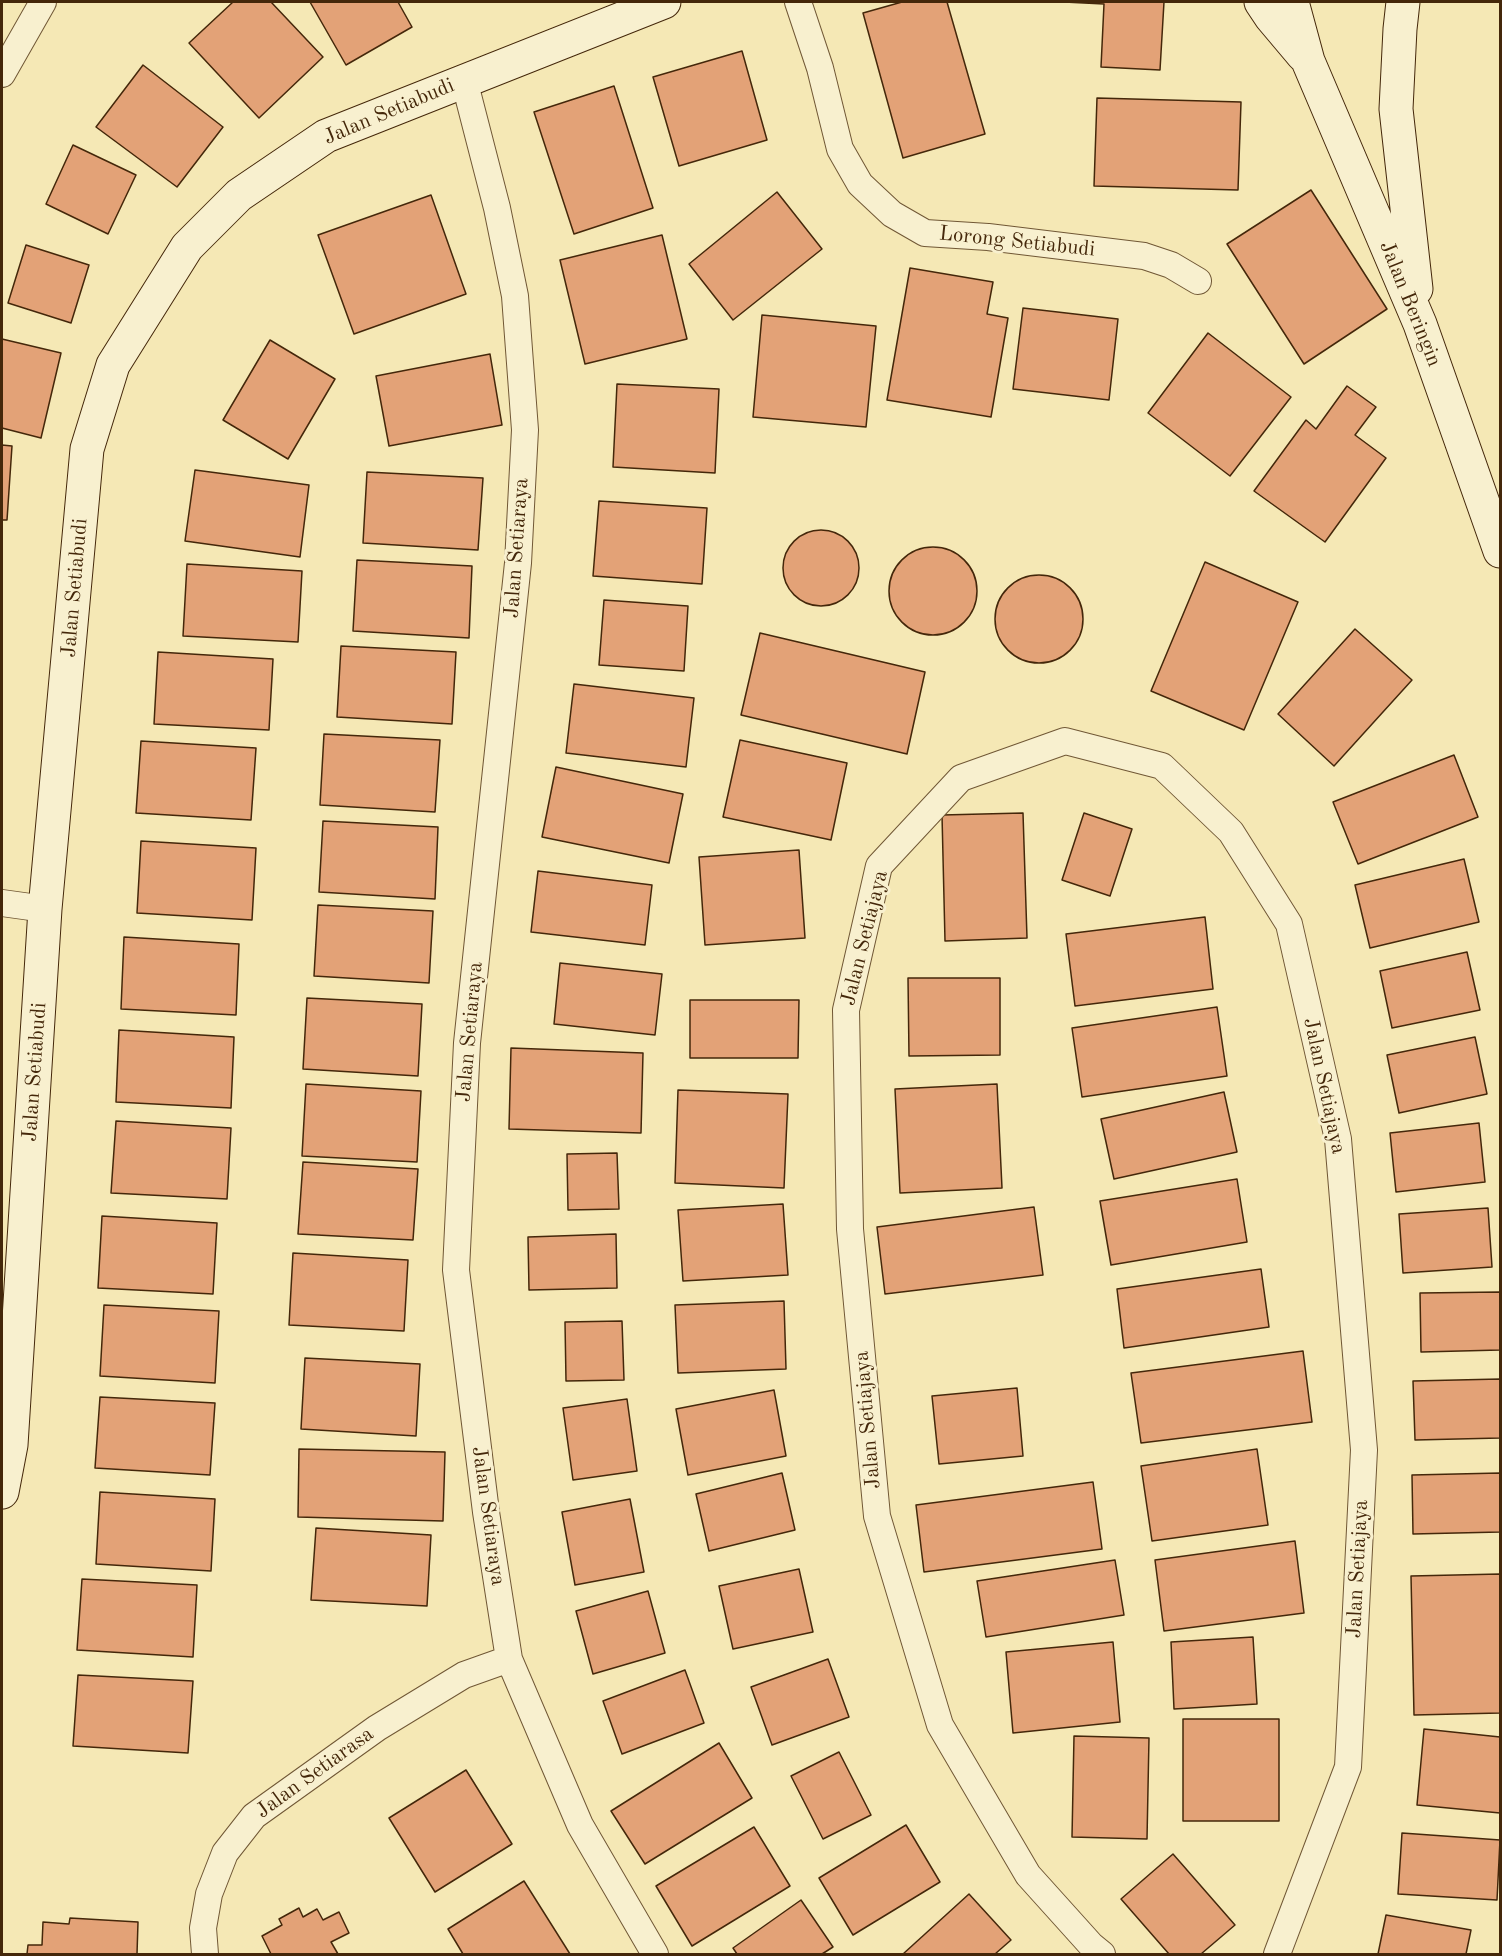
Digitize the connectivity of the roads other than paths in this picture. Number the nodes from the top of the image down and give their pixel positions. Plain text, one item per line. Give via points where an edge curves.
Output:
1 (43, 2) edge
2 (664, 2) edge
3 (798, 2) edge
4 (1261, 2) edge
5 (1292, 2) edge
6 (1404, 2) edge
7 (1308, 61) junction
8 (2, 74) edge
9 (464, 80) junction
10 (1198, 281) dead end
11 (1420, 324) junction
12 (1500, 551) edge
13 (2, 903) edge
14 (45, 909) junction
15 (2, 1492) edge
16 (508, 1659) junction
17 (205, 1954) edge
18 (655, 1954) edge
19 (1102, 1954) edge
20 (1277, 1954) edge

1 - 8 street
2 - 9 street, Jalan Setiabudi
3 - 10 street, Lorong Setiabudi via 820,68 840,149 861,184 892,214 926,233 1144,256 1171,265
4 - 7 street, Jalan Beringin
5 - 7 street, Jalan Beringin
6 - 11 street via 1396,109
7 - 11 street, Jalan Beringin
9 - 14 street, Jalan Setiabudi via 326,136 239,195 188,248 113,365 87,449
9 - 16 street, Jalan Setiaraya via 515,296 525,430 518,563 467,1043 456,1270
11 - 12 street, Jalan Beringin
13 - 14 street
14 - 15 street, Jalan Setiabudi via 11,1445
16 - 17 street, Jalan Setiarasa via 464,1675 377,1728 254,1816 225,1853 209,1894 203,1928
16 - 18 street, Jalan Setiaraya via 580,1825
19 - 20 street, Jalan Setiajaya via 1028,1875 940,1725 877,1516 850,1228 846,1010 879,866 961,778 1065,741 1162,766 1231,832 1289,924 1338,1139 1364,1450 1348,1767

